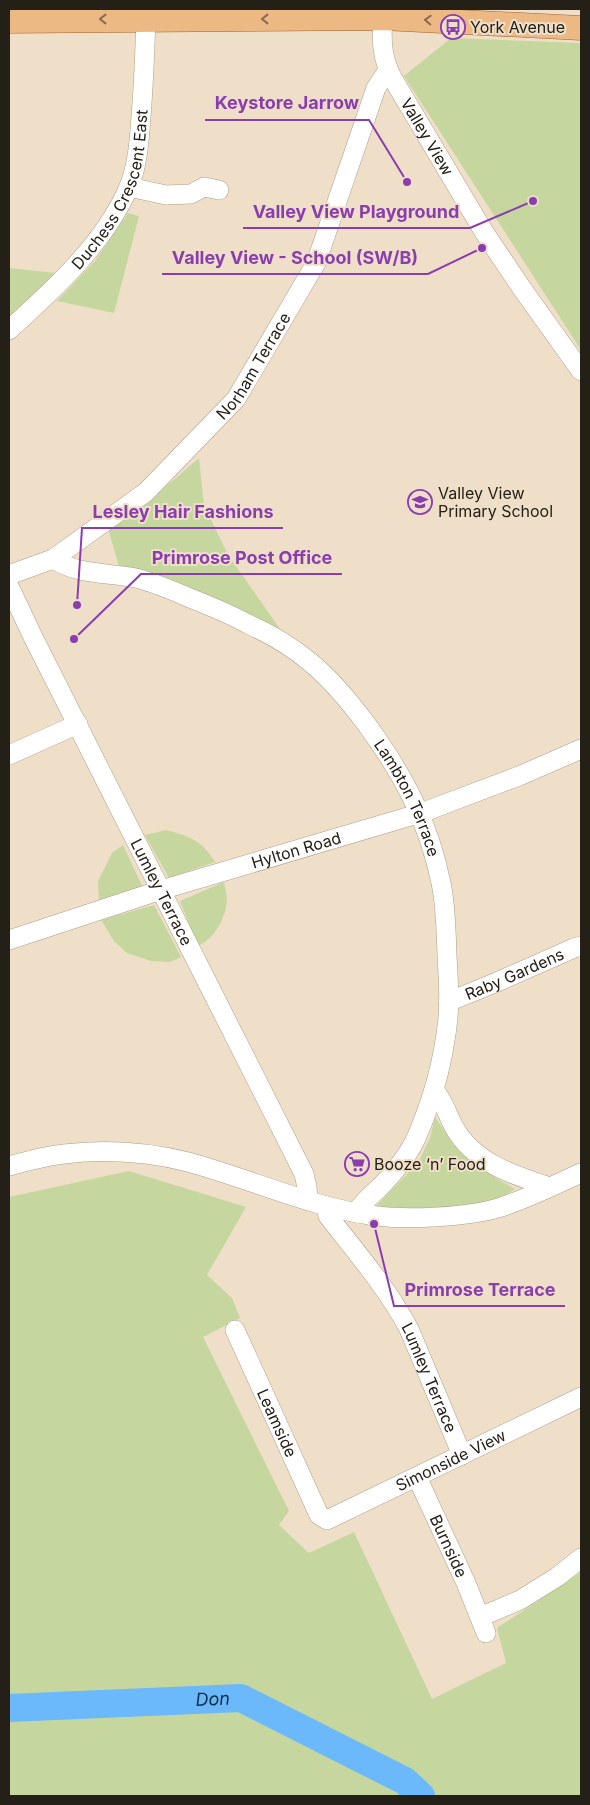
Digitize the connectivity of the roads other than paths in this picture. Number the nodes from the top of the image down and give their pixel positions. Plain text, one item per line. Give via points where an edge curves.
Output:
1 (384, 14) edge
2 (146, 19) junction
3 (9, 21) edge
4 (581, 28) edge
5 (388, 70) junction
6 (129, 187) junction
7 (219, 190) dead end
8 (9, 330) edge
9 (581, 371) edge
10 (53, 559) junction
11 (9, 576) edge
12 (9, 586) edge
13 (78, 724) junction
14 (581, 749) edge
15 (9, 755) edge
16 (420, 812) junction
17 (161, 890) junction
18 (9, 940) edge
19 (581, 946) edge
20 (448, 1002) junction
21 (434, 1090) junction
22 (9, 1166) edge
23 (581, 1173) edge
24 (550, 1187) junction
25 (308, 1200) junction
26 (326, 1206) junction
27 (356, 1213) junction
28 (235, 1330) dead end
29 (581, 1397) edge
30 (462, 1455) junction
31 (418, 1477) junction
32 (321, 1517) joint
33 (581, 1558) edge

1 -> 2 main road
4 -> 1 main road
1 - 5 street, Valley View via 382,50
2 -> 3 main road
2 - 6 street, Duchess Crescent East via 138,152
5 - 9 street, Valley View via 484,232
5 - 10 street, Norham Terrace via 376,88 316,263 236,399 146,492
6 - 7 street via 166,195 191,194 204,187
6 - 8 street, Duchess Crescent East via 112,219 87,252
10 - 11 street, Norham Terrace
10 - 16 street, Lambton Terrace via 63,566 121,575 162,587 247,623 289,647 328,678 358,714 396,767
12 - 13 street, Lumley Terrace
13 - 15 street
13 - 17 street, Lumley Terrace
14 - 16 street, Hylton Road via 519,776
16 - 17 street, Hylton Road
16 - 20 street, Lambton Terrace via 442,884
17 - 18 street, Hylton Road
17 - 25 street, Lumley Terrace via 304,1174
19 - 20 street, Raby Gardens
20 - 21 street, Lambton Terrace
21 - 24 street via 453,1126 477,1155 514,1176
21 - 27 street, Lambton Terrace via 417,1137 403,1162
22 - 25 street via 63,1154 132,1153 187,1162
23 - 24 street
24 - 27 street via 496,1209 470,1213 435,1217
25 - 26 street
26 - 27 street
26 - 30 street, Lumley Terrace via 328,1216 400,1312
28 - 32 street, Leamside
29 - 30 street, Simonside View
30 - 31 street, Simonside View
31 - 32 street, Simonside View via 333,1518
31 - 33 street, Burnside via 483,1625

